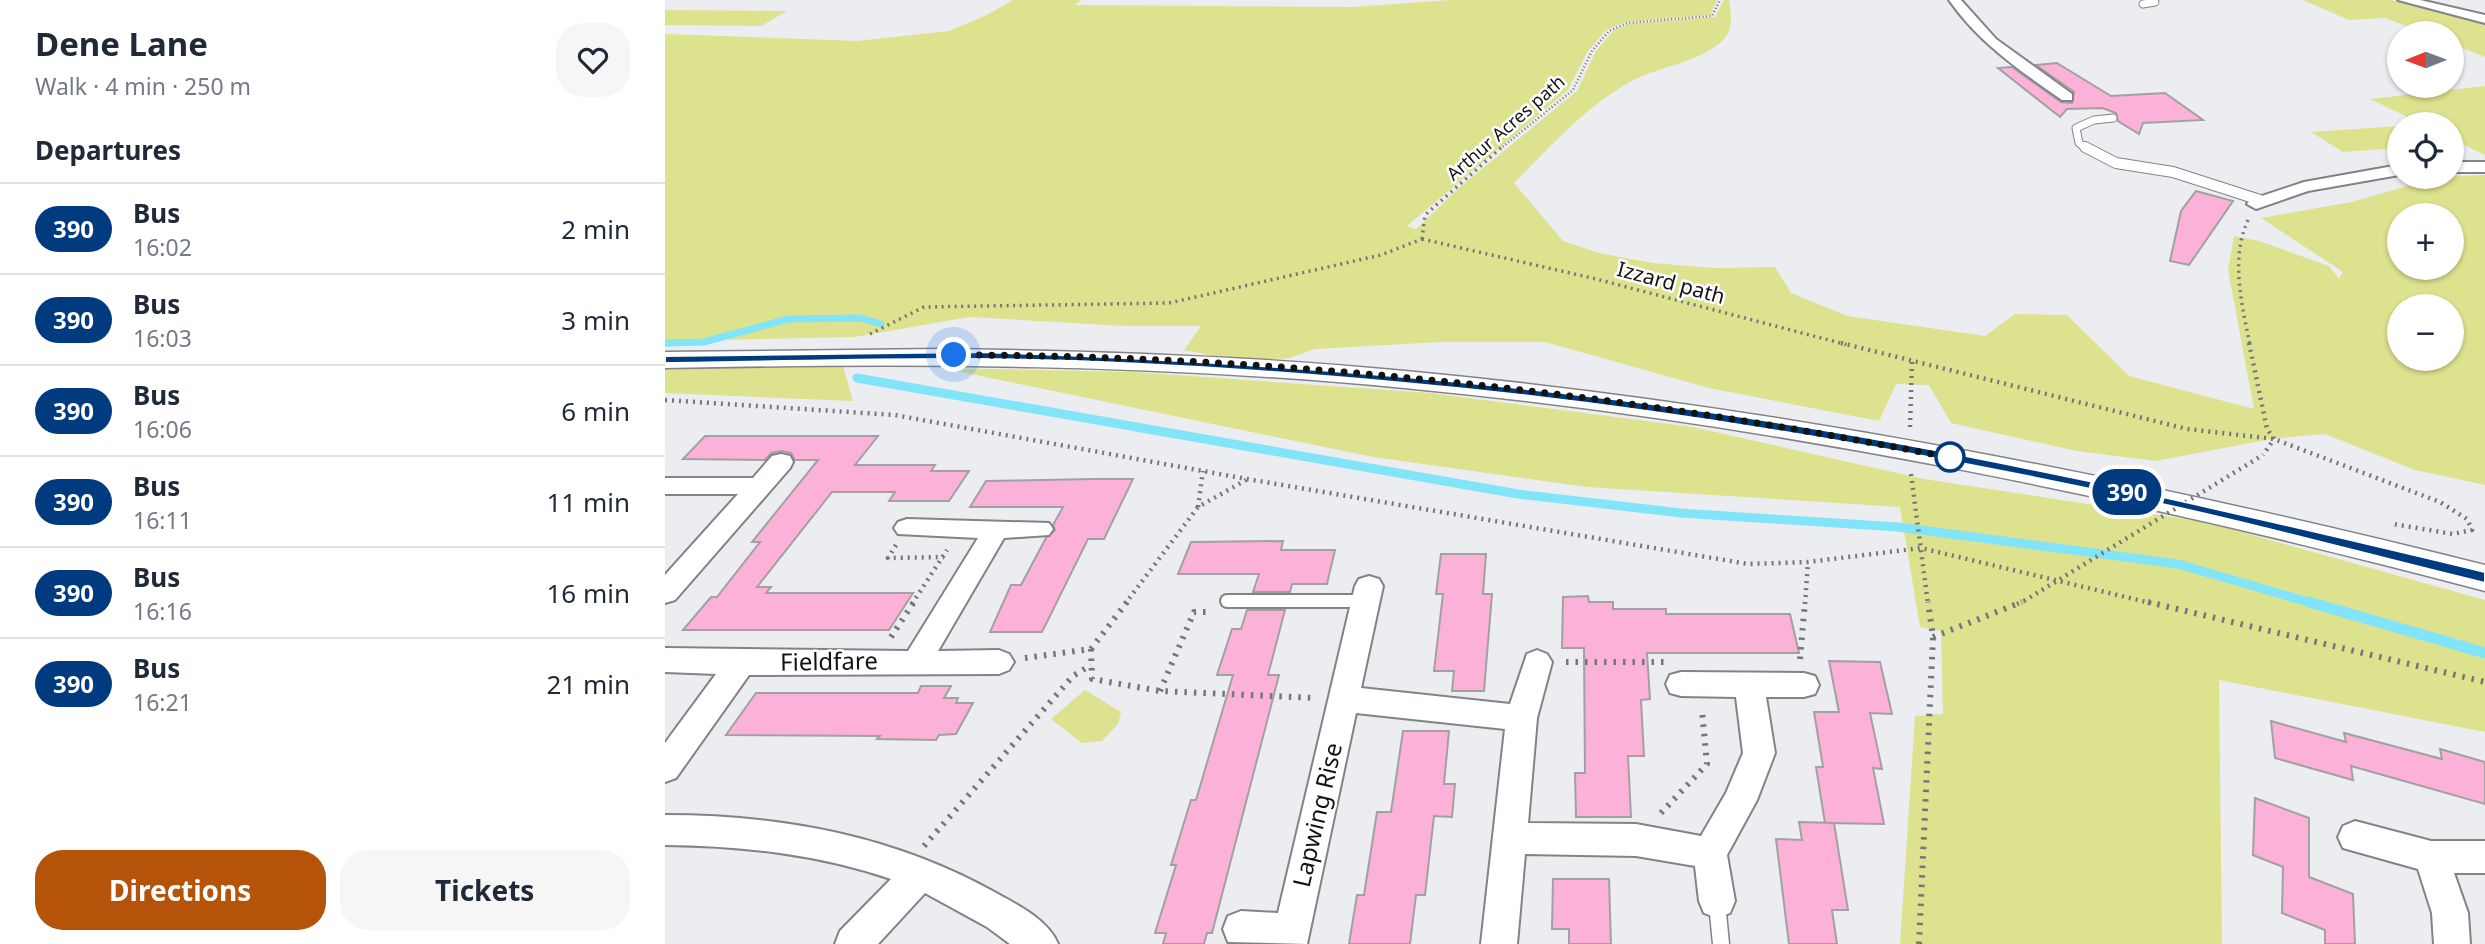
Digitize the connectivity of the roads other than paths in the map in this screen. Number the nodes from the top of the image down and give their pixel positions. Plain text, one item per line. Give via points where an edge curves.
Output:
1 (1955, 0) edge
2 (2153, 0) edge
3 (2405, 0) edge
4 (2143, 4) dead end
5 (2485, 19) edge
6 (2067, 97) dead end
7 (2113, 118) dead end
8 (2464, 167) edge
9 (2485, 167) edge
10 (2387, 172) edge
11 (2258, 202) joint
12 (665, 360) edge
13 (781, 462) dead end
14 (665, 486) edge
15 (758, 486) junction
16 (907, 528) road end
17 (1040, 529) dead end
18 (996, 530) junction
19 (2485, 578) edge
20 (665, 593) edge
21 (1367, 594) joint
22 (1223, 607) road end
23 (665, 660) edge
24 (917, 661) junction
25 (999, 662) road end
26 (1537, 662) road end
27 (741, 663) junction
28 (1691, 684) road end
29 (1749, 685) junction
30 (1804, 685) road end
31 (1344, 699) junction
32 (1522, 718) junction
33 (665, 768) edge
34 (665, 830) edge
35 (2355, 837) dead end
36 (1512, 838) junction
37 (1710, 853) junction
38 (2431, 857) junction
39 (2485, 857) edge
40 (912, 870) junction
41 (1717, 901) joint
42 (1241, 929) dead end
43 (1290, 938) edge
44 (853, 944) edge
45 (1040, 944) edge
46 (1499, 944) edge
47 (1721, 944) edge
48 (2452, 944) edge

1 - 6 street via 1992,44
2 - 4 lane
3 - 5 street
7 - 11 lane via 2076,128 2079,144 2093,155 2117,163 2187,176
8 - 9 street
10 - 11 street via 2304,187
12 - 19 street via 979,355 1270,369 1404,379 1677,411 1909,449 2159,499
13 - 15 street
14 - 15 street
15 - 20 street
16 - 18 street
17 - 18 street
18 - 24 street
21 - 22 lane
21 - 31 street, Lapwing Rise
23 - 27 street, Fieldfare
24 - 25 street, Fieldfare
24 - 27 street, Fieldfare
26 - 32 street
27 - 33 street
28 - 29 street
29 - 30 street
29 - 37 street via 1759,753 1740,800
31 - 32 street
31 - 43 street, Lapwing Rise
32 - 36 street
34 - 40 street via 812,841
35 - 38 street
36 - 37 street via 1636,840
36 - 46 street
37 - 41 street
38 - 39 street
38 - 48 street via 2450,913
40 - 44 street
40 - 45 street via 990,910
41 - 47 lane
42 - 43 street, Lapwing Rise

